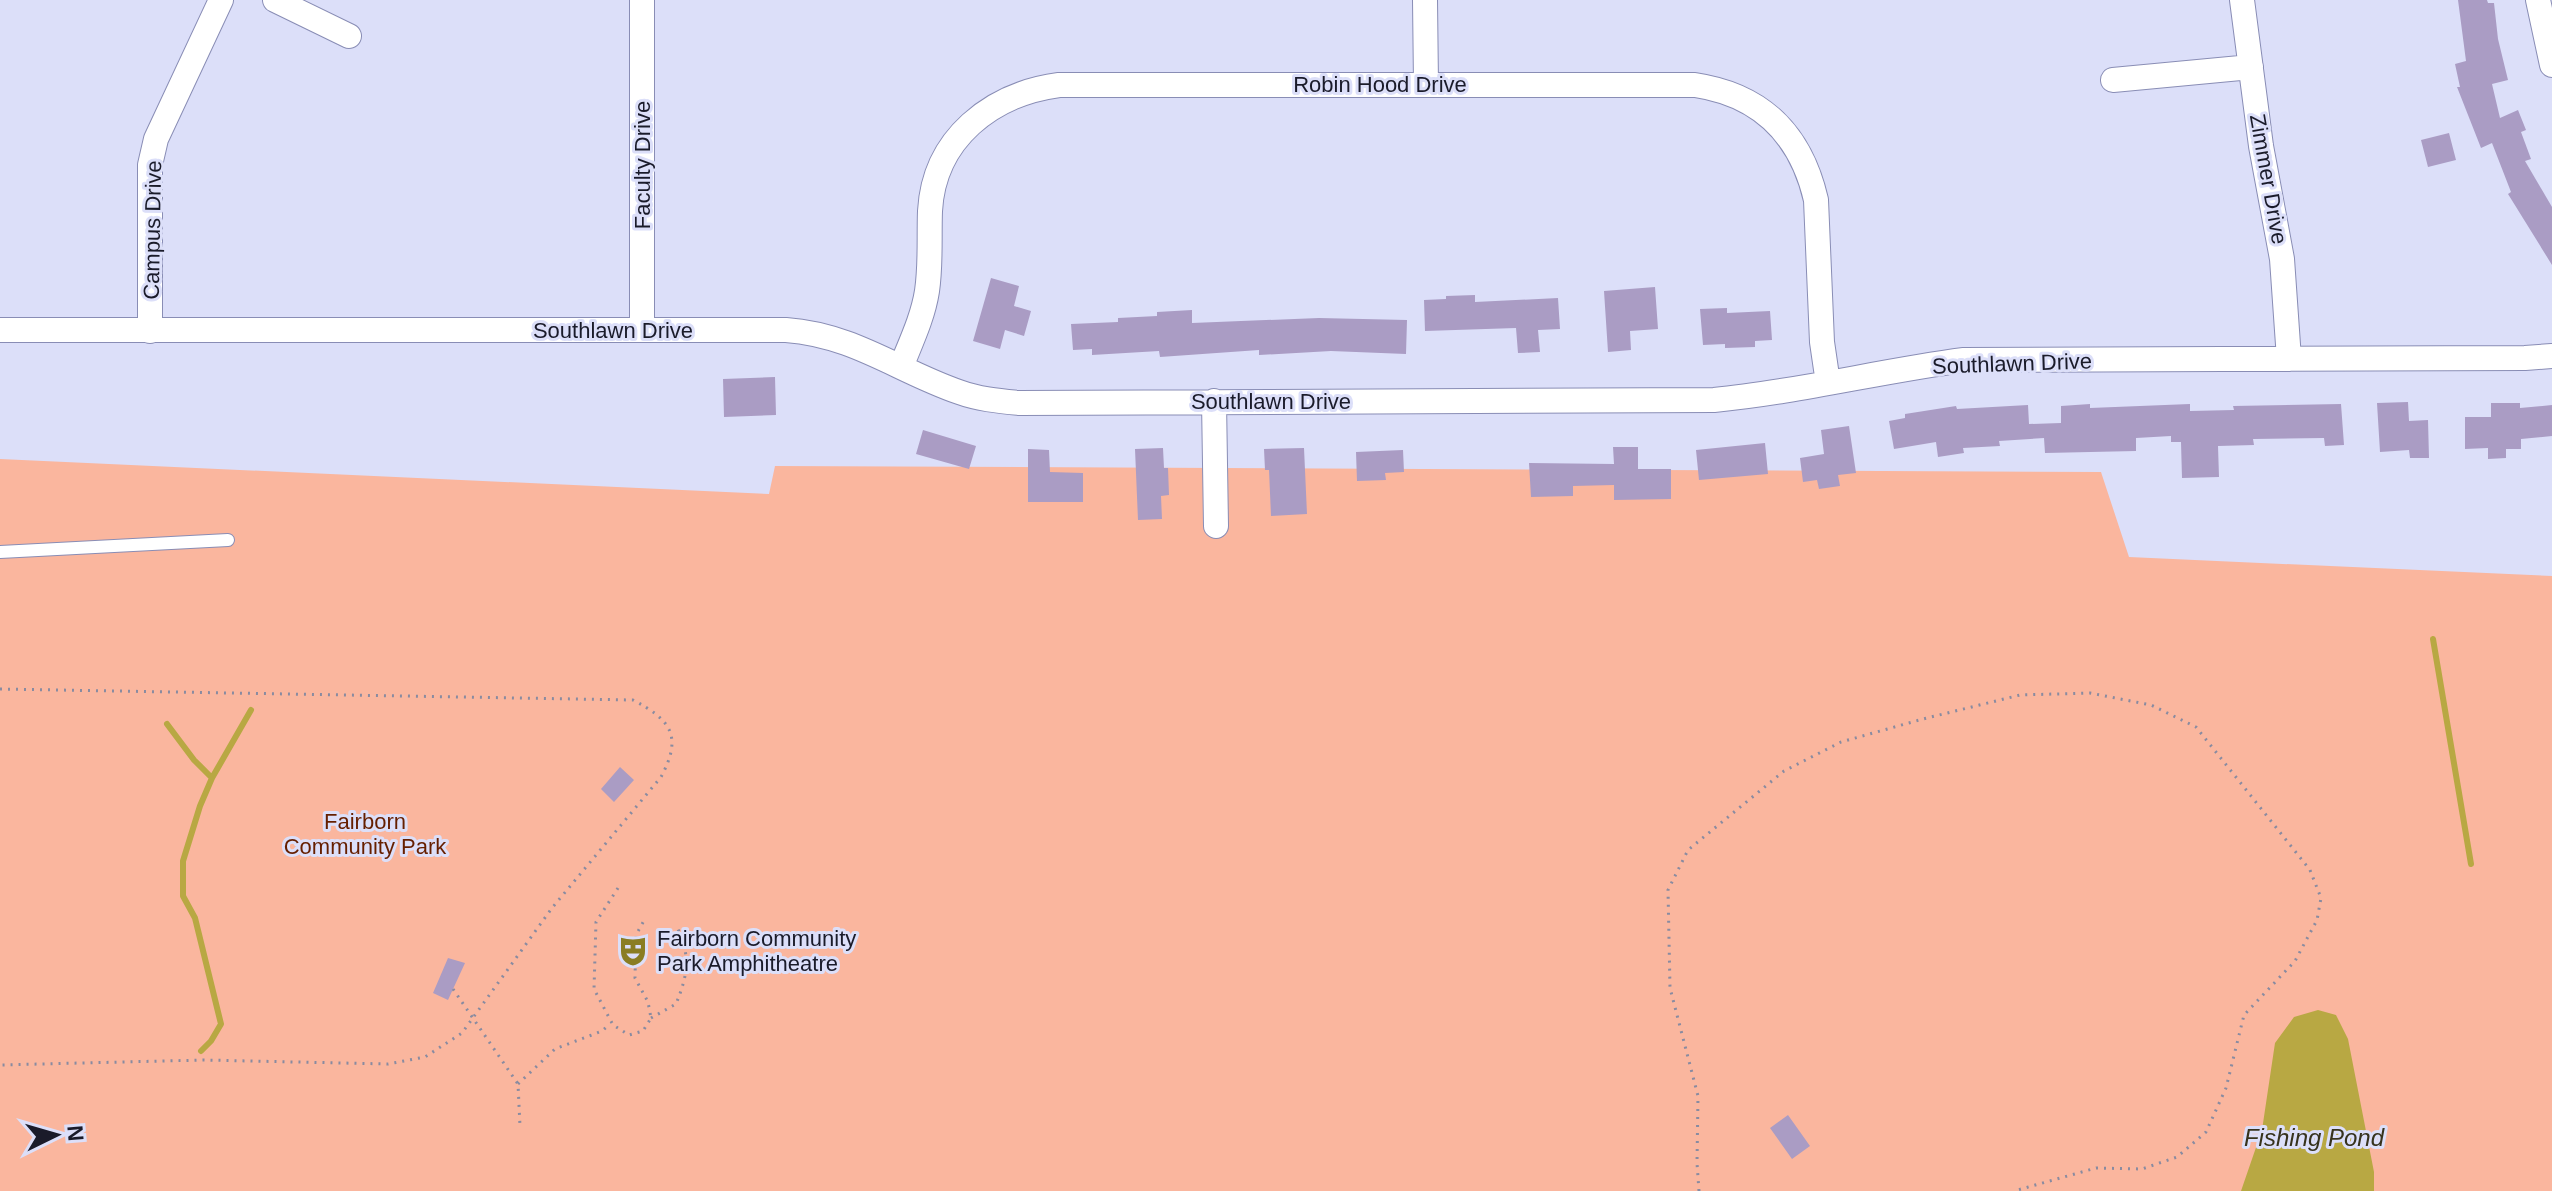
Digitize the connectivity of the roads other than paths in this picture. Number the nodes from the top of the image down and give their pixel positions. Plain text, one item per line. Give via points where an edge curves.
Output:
1 (221, 0) edge
2 (275, 0) edge
3 (642, 0) edge
4 (1425, 0) edge
5 (2242, 0) edge
6 (2538, 0) edge
7 (349, 36) dead end
8 (2552, 65) edge
9 (2251, 67) junction
10 (2113, 80) dead end
11 (1426, 84) junction
12 (0, 330) edge
13 (642, 330) junction
14 (150, 331) junction
15 (2552, 356) edge
16 (2289, 359) junction
17 (901, 367) junction
18 (1828, 383) junction
19 (1214, 401) junction
20 (1216, 526) dead end
21 (228, 540) dead end
22 (0, 552) edge

1 - 14 street, Campus Drive via 156,139 150,165
2 - 7 street
3 - 13 street, Faculty Drive
4 - 11 street
5 - 9 street, Zimmer Drive
6 - 8 street
9 - 10 street
9 - 16 street, Zimmer Drive via 2282,259
11 - 17 street, Robin Hood Drive via 1059,85 998,103 962,132 938,175 930,209 927,293
11 - 18 street, Robin Hood Drive via 1695,85 1730,93 1763,111 1788,136 1811,177
12 - 14 street, Southlawn Drive
13 - 14 street, Southlawn Drive
13 - 17 street, Southlawn Drive via 808,331 846,341
15 - 16 street, Southlawn Drive
16 - 18 street, Southlawn Drive via 1964,360
17 - 19 street, Southlawn Drive via 958,392 999,401
18 - 19 street, Southlawn Drive via 1714,400
19 - 20 street
21 - 22 lane

